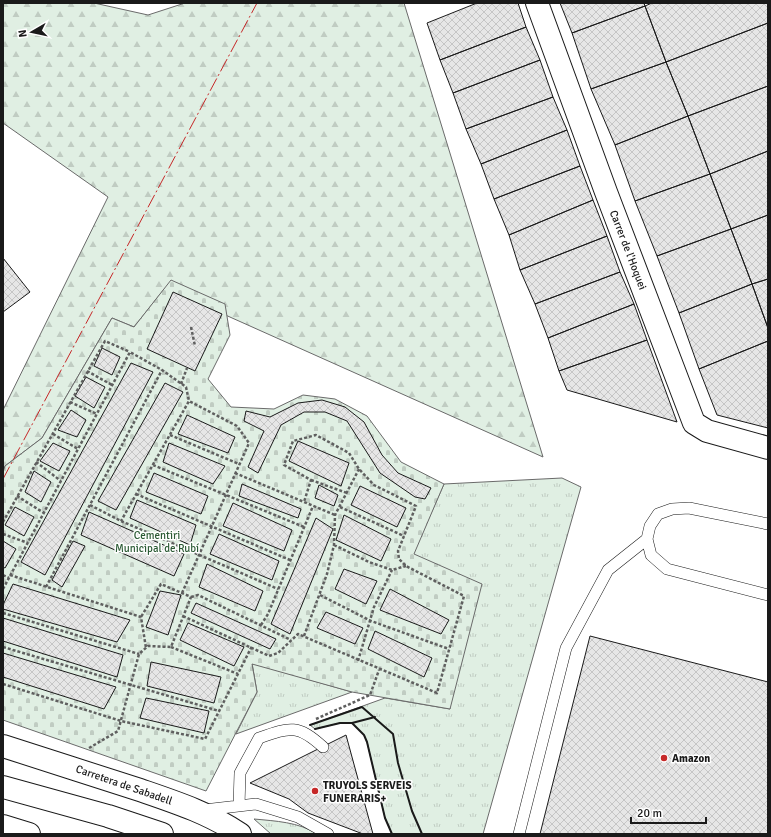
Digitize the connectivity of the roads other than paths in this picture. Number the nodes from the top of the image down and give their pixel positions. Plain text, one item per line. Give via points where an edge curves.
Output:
1 (537, 3) edge
2 (768, 448) edge
3 (768, 524) edge
4 (647, 539) junction
5 (768, 595) edge
6 (3, 746) edge
7 (323, 746) dead end
8 (3, 787) edge
9 (239, 806) junction
10 (199, 811) junction
11 (3, 826) edge
12 (29, 834) edge
13 (162, 834) edge
14 (240, 834) edge
15 (328, 834) edge
16 (519, 834) edge

1 - 2 street, Carrer de l'Hoquei via 694,423 707,431
3 - 4 lane via 689,508 672,509 658,514 650,526
4 - 5 lane via 651,555 668,569
4 - 16 lane via 608,570 566,648
6 - 10 street, Carretera de Sabadell
7 - 9 lane via 307,732 285,728 259,738 240,773
8 - 13 street
9 - 10 lane
9 - 15 lane via 256,804 298,816
10 - 14 street, Carretera de Sabadell
11 - 12 street

